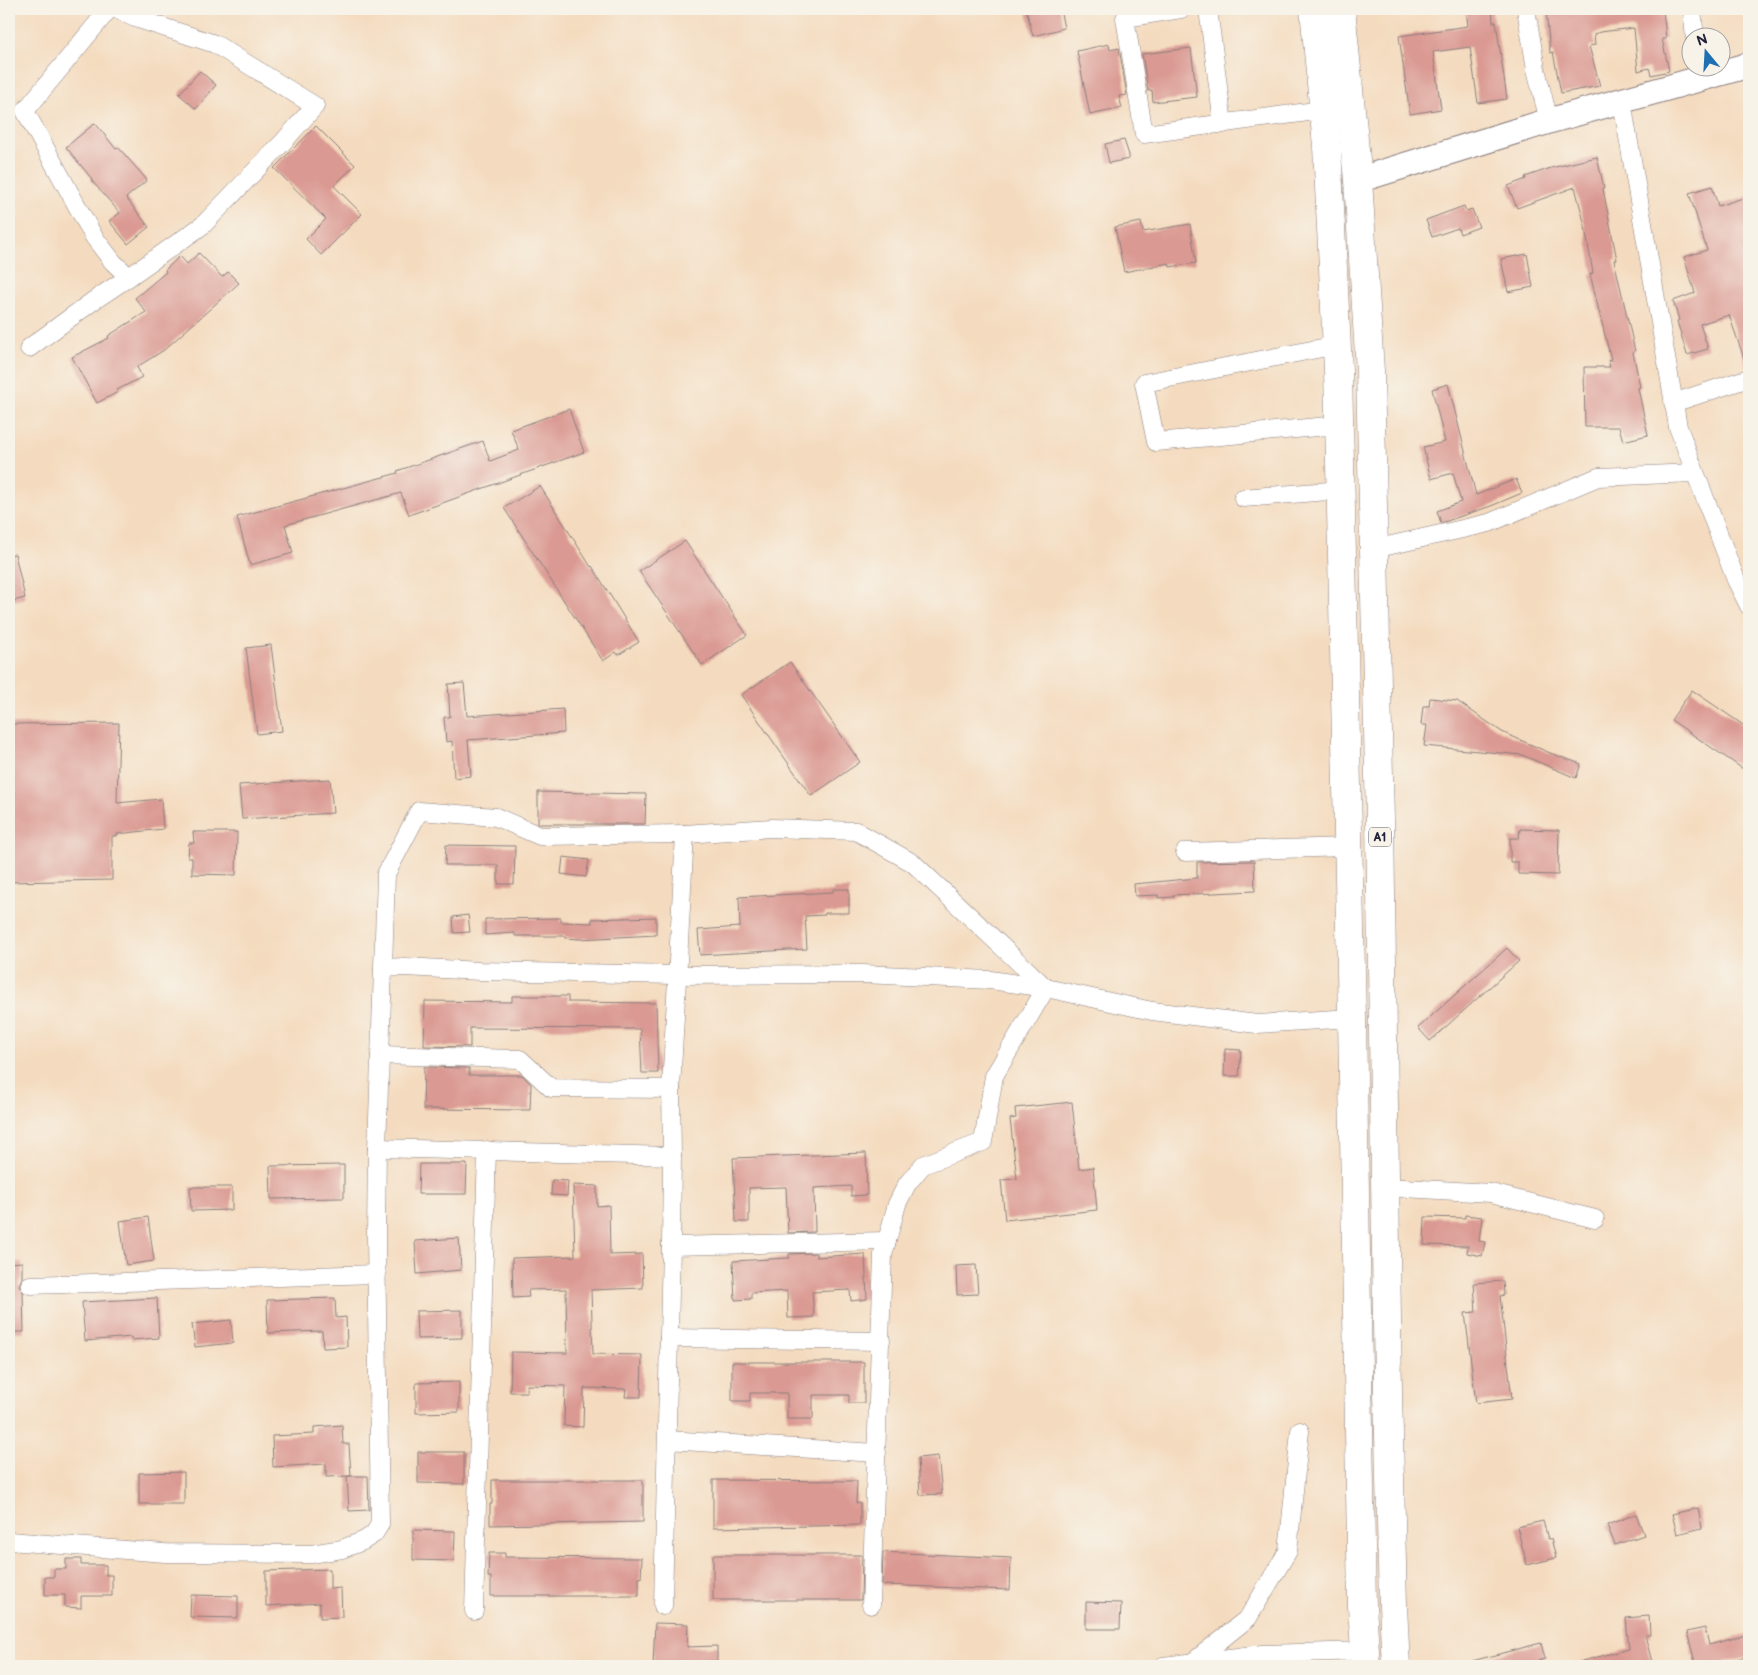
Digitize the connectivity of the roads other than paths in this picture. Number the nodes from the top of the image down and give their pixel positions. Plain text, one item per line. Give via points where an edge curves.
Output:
1 (110, 9) edge
2 (116, 9) edge
3 (1181, 9) edge
4 (1208, 9) edge
5 (1314, 9) edge
6 (1341, 9) edge
7 (1526, 9) edge
8 (1692, 9) edge
9 (1694, 28) edge
10 (1749, 65) edge
11 (1730, 68) edge
12 (1687, 78) edge
13 (1622, 102) junction
14 (1323, 110) junction
15 (1549, 121) junction
16 (1223, 124) junction
17 (1358, 180) junction
18 (129, 277) junction
19 (1337, 345) junction
20 (29, 348) dead end
21 (1749, 378) edge
22 (1673, 403) junction
23 (1339, 425) junction
24 (1695, 473) junction
25 (1341, 490) junction
26 (1242, 498) dead end
27 (1374, 549) junction
28 (1749, 606) edge
29 (685, 834) junction
30 (1348, 847) junction
31 (1185, 852) dead end
32 (383, 968) junction
33 (676, 975) junction
34 (1046, 988) junction
35 (1352, 1018) junction
36 (380, 1054) junction
37 (671, 1089) junction
38 (377, 1148) junction
39 (487, 1150) junction
40 (672, 1156) junction
41 (1386, 1186) junction
42 (1595, 1219) dead end
43 (888, 1241) junction
44 (671, 1246) junction
45 (377, 1274) junction
46 (30, 1285) dead end
47 (669, 1338) junction
48 (880, 1341) junction
49 (1300, 1432) dead end
50 (667, 1440) junction
51 (876, 1454) junction
52 (9, 1541) edge
53 (871, 1605) dead end
54 (663, 1606) dead end
55 (474, 1611) dead end
56 (1365, 1659) edge
57 (1190, 1665) edge
58 (1163, 1666) edge
59 (1396, 1666) edge

1 - 18 street via 25,111 94,236
2 - 18 street via 215,44 315,106 203,225
3 - 16 street via 1125,18 1144,134
4 - 16 street
5 - 14 highway
6 - 17 highway, A1
7 - 15 street
8 - 9 street
10 - 11 street
12 - 13 street
13 - 15 street
13 - 22 street
14 - 16 street
14 - 19 highway
15 - 17 street
17 - 27 highway, A1 via 1370,370
18 - 20 street
19 - 23 highway
19 - 23 street via 1144,384 1156,442
21 - 22 street
22 - 24 street
23 - 25 highway
24 - 27 street via 1598,478 1489,523
24 - 28 street
25 - 26 street
25 - 30 highway
27 - 41 highway, A1
29 - 32 street via 540,836 496,817 419,811 386,874
29 - 33 street
29 - 34 street via 772,828 856,831 914,863
30 - 31 street
30 - 35 highway
32 - 33 street
32 - 36 street
33 - 34 street via 863,974 990,980
33 - 37 street
34 - 35 street via 1152,1011 1257,1024
34 - 43 street via 994,1076 983,1142 923,1165 907,1184 897,1204
35 - 56 highway
36 - 37 street via 520,1059 551,1088
36 - 38 street
37 - 40 street
38 - 39 street
38 - 45 street
39 - 40 street
39 - 55 street
40 - 44 street
41 - 42 street via 1491,1193
41 - 59 highway, A1
43 - 44 street
43 - 48 street via 883,1255
44 - 47 street
45 - 46 street
45 - 52 street via 380,1524 374,1534 342,1549 311,1554 165,1553
47 - 48 street
47 - 50 street
48 - 51 street
49 - 57 street via 1288,1551 1248,1618
50 - 51 street
50 - 54 street
51 - 53 street
56 - 57 street via 1262,1654
57 - 58 street

